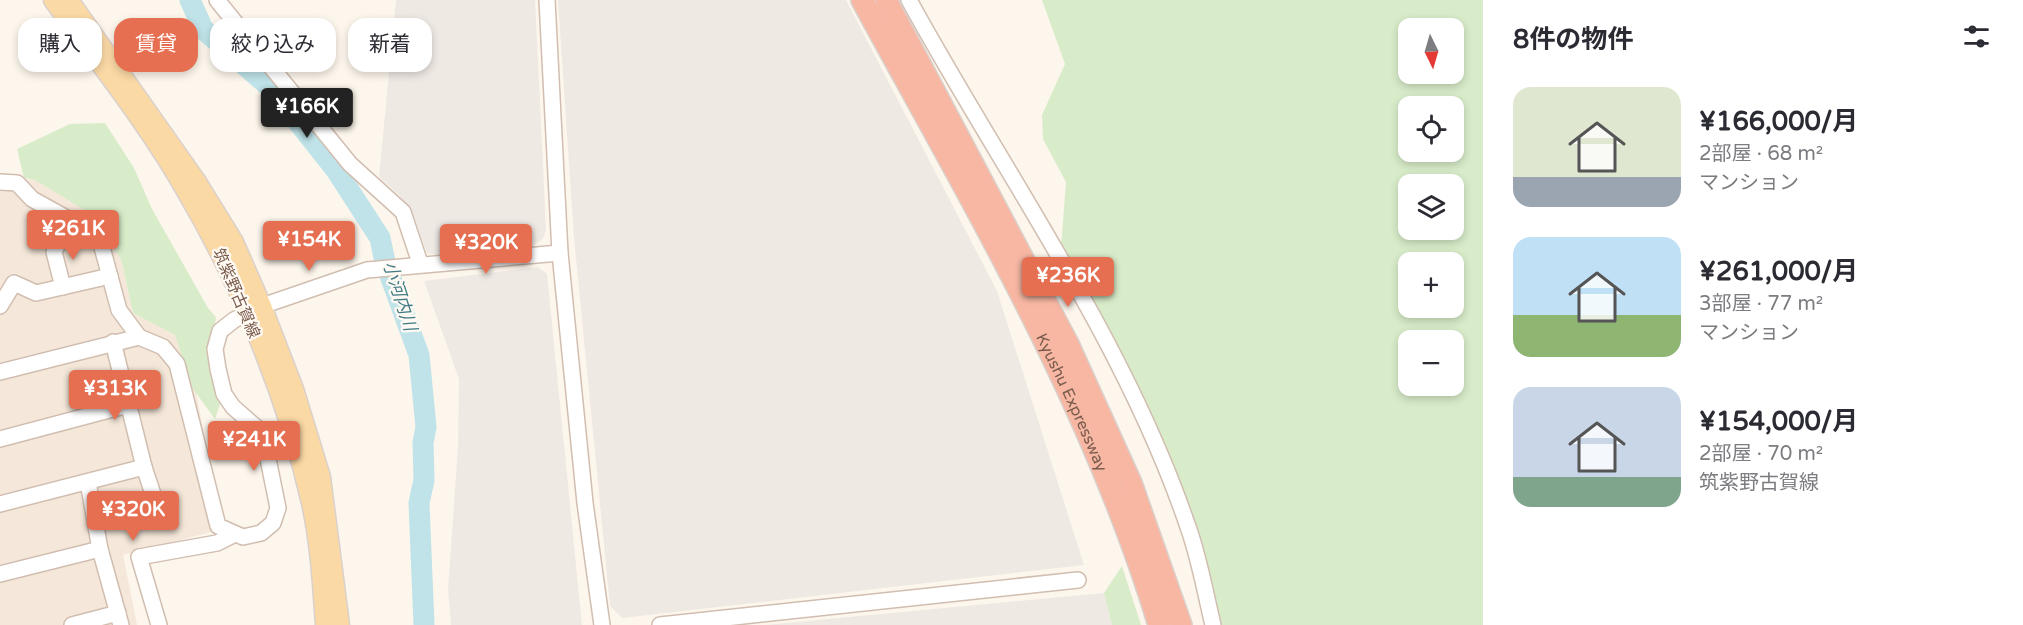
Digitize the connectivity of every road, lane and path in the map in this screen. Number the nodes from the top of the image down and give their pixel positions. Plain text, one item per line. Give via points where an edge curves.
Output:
1 (53, 0) edge
2 (69, 0) edge
3 (217, 0) edge
4 (547, 0) edge
5 (862, 0) edge
6 (886, 0) edge
7 (909, 0) edge
8 (0, 182) edge
9 (64, 232) dead end
10 (560, 253) junction
11 (414, 264) junction
12 (110, 276) junction
13 (63, 287) junction
14 (0, 306) edge
15 (254, 309) junction
16 (139, 337) junction
17 (113, 342) junction
18 (0, 372) edge
19 (128, 405) junction
20 (0, 439) edge
21 (144, 467) junction
22 (88, 482) junction
23 (154, 500) dead end
24 (0, 504) edge
25 (233, 535) junction
26 (100, 549) junction
27 (0, 574) edge
28 (1078, 580) dead end
29 (119, 619) edge
30 (72, 625) edge
31 (159, 625) edge
32 (325, 625) edge
33 (340, 625) edge
34 (602, 625) edge
35 (660, 625) edge
36 (1159, 625) edge
37 (1181, 625) edge
38 (1213, 625) edge

1 - 15 main road, 筑紫野古賀線 via 186,189
2 - 15 main road, 筑紫野古賀線 via 197,182 234,242
3 - 11 street via 350,164 403,212
4 - 10 street
5 - 36 highway, Kyushu Expressway via 1054,362 1109,485
6 - 37 highway, Kyushu Expressway via 1068,344 1131,483
7 - 38 street via 1105,341 1155,442 1188,525
8 - 12 street via 17,183 32,200 99,236
9 - 13 street via 54,252
10 - 11 street
10 - 34 street via 585,502
11 - 15 street via 367,270
12 - 13 street
12 - 16 street via 119,310
13 - 14 street via 36,293 14,283
15 - 25 street via 220,331 215,349 224,394 257,428 265,444 278,508 273,523 261,533
15 - 32 main road, 筑紫野古賀線 via 303,472 321,571
15 - 33 main road, 筑紫野古賀線 via 294,389 321,477
16 - 17 street
16 - 25 street via 163,347 177,364 213,512 218,526
17 - 18 street
17 - 19 street
19 - 20 street
19 - 21 street
21 - 22 street
21 - 23 street
22 - 24 street
22 - 26 street
25 - 31 street via 218,543 139,557
26 - 27 street
26 - 29 street
28 - 35 street
29 - 30 street

